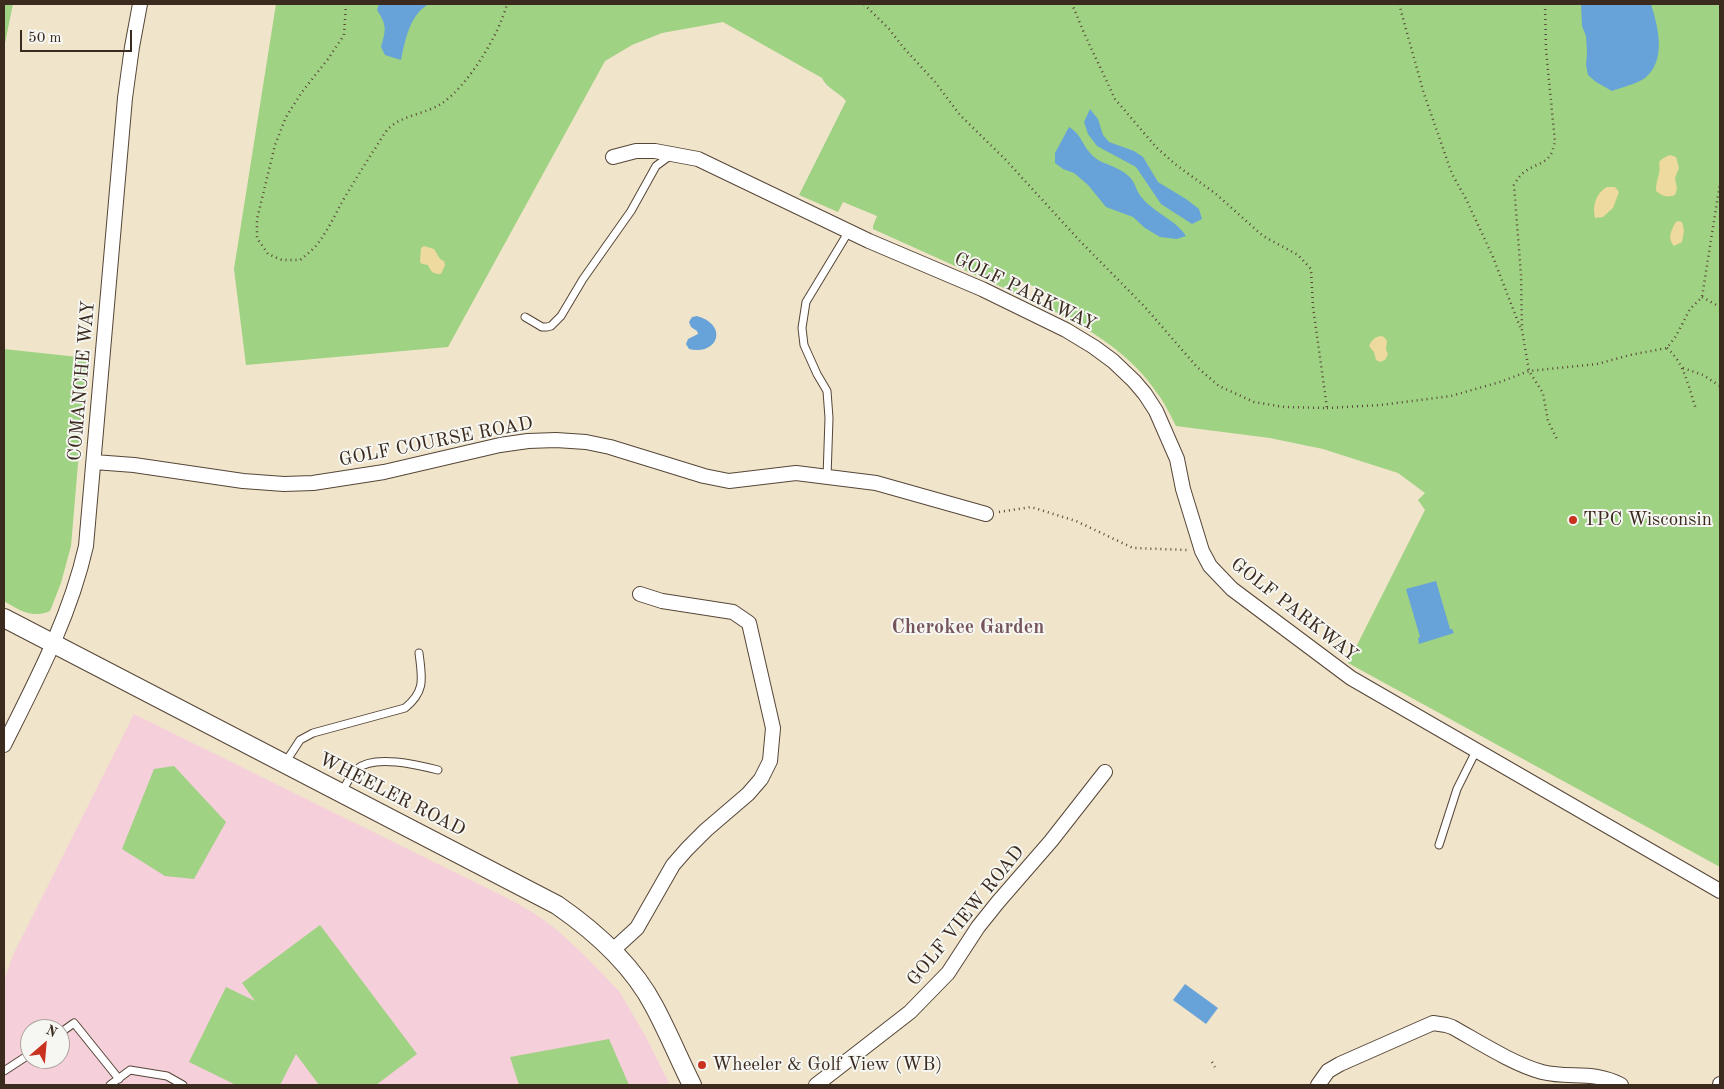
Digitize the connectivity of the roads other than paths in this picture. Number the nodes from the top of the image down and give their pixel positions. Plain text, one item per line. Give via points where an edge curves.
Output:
1 (140, 4) edge
2 (674, 153) junction
3 (613, 157) dead end
4 (850, 231) junction
5 (525, 317) dead end
6 (94, 462) junction
7 (827, 477) junction
8 (986, 514) road end
9 (640, 594) dead end
10 (4, 618) edge
11 (52, 644) junction
12 (419, 653) dead end
13 (4, 745) edge
14 (1476, 751) junction
15 (285, 763) junction
16 (438, 770) dead end
17 (1105, 772) dead end
18 (342, 793) junction
19 (1439, 845) dead end
20 (1720, 891) edge
21 (613, 950) junction
22 (70, 1026) edge
23 (20, 1061) edge
24 (4, 1071) edge
25 (119, 1079) junction
26 (110, 1085) edge
27 (183, 1085) edge
28 (692, 1085) edge
29 (816, 1085) edge
30 (1318, 1085) edge
31 (1621, 1085) edge

1 - 6 street, COMANCHE WAY via 125,98
2 - 3 street, GOLF PARKWAY via 636,151
2 - 4 street, GOLF PARKWAY via 713,165
2 - 5 lane via 656,166 630,211 552,326 542,327
4 - 7 lane via 806,302 802,328 804,345 827,391
4 - 14 street, GOLF PARKWAY via 1066,330 1113,361 1145,394 1156,411 1177,459 1202,551 1210,566 1232,589 1351,678
6 - 7 street, GOLF COURSE ROAD via 243,481 313,484 384,472 500,445 556,440 610,447 728,481 796,473
6 - 11 street, COMANCHE WAY via 86,546 79,579
7 - 8 street, GOLF COURSE ROAD via 876,483
9 - 21 street via 662,601 733,612 749,623 773,728 772,748 770,761 761,778 748,794 686,849 673,865 637,928
10 - 11 street, WHEELER ROAD
11 - 13 street, COMANCHE WAY
11 - 15 street, WHEELER ROAD
12 - 15 lane via 422,676 415,700 405,708 313,733 300,740
14 - 19 lane via 1457,789
14 - 20 street, GOLF PARKWAY
15 - 18 street, WHEELER ROAD
16 - 18 lane via 401,763 365,764 356,770
17 - 29 street, GOLF VIEW ROAD via 978,927 948,973 910,1012
18 - 21 street, WHEELER ROAD via 557,905 588,926
21 - 28 street, WHEELER ROAD via 654,1004
22 - 25 lane via 74,1023
23 - 24 lane
25 - 26 lane
25 - 27 lane via 130,1070 167,1076
30 - 31 street via 1328,1071 1340,1064 1433,1023 1452,1027 1529,1068 1545,1073 1586,1074

